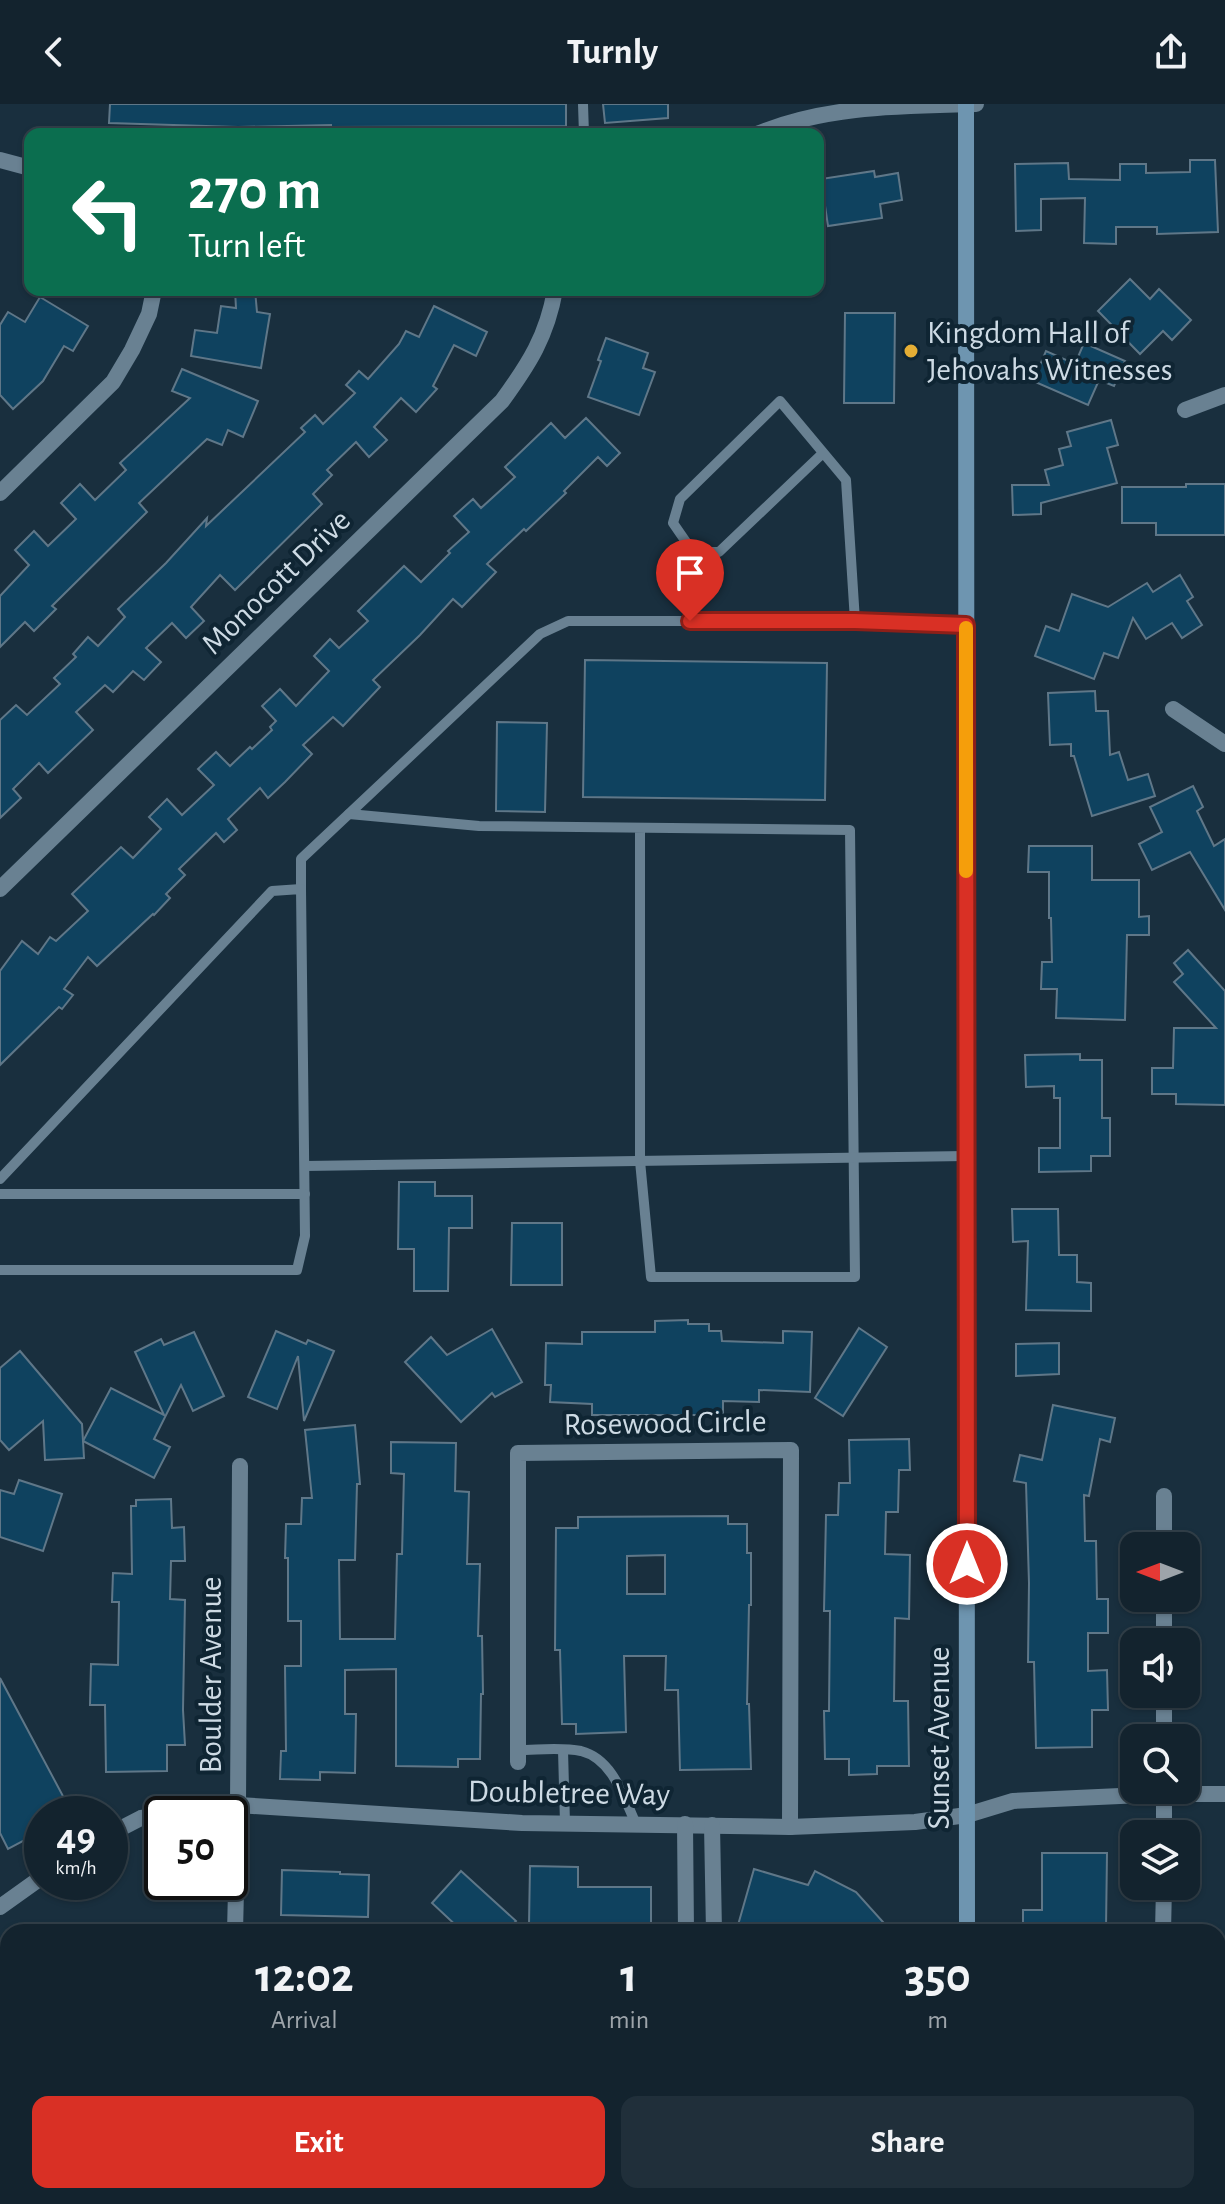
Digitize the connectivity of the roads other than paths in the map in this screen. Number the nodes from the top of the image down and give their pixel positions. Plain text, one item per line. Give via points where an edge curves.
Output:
1 (583, 104) edge
2 (966, 104) edge
3 (976, 104) edge
4 (584, 128) edge
5 (776, 128) edge
6 (0, 160) edge
7 (24, 166) edge
8 (153, 296) edge
9 (554, 296) edge
10 (1225, 395) edge
11 (1185, 410) dead end
12 (823, 453) junction
13 (0, 493) edge
14 (855, 621) junction
15 (966, 625) junction
16 (1173, 709) dead end
17 (1225, 744) edge
18 (349, 814) junction
19 (640, 828) junction
20 (0, 889) edge
21 (301, 889) junction
22 (966, 1156) junction
23 (853, 1158) junction
24 (640, 1161) junction
25 (305, 1166) junction
26 (0, 1179) edge
27 (0, 1194) edge
28 (305, 1194) junction
29 (0, 1270) edge
30 (240, 1466) dead end
31 (1164, 1496) dead end
32 (1164, 1532) edge
33 (563, 1750) junction
34 (518, 1756) joint
35 (1200, 1793) edge
36 (1225, 1794) edge
37 (1120, 1795) edge
38 (238, 1796) edge
39 (248, 1806) edge
40 (967, 1815) junction
41 (565, 1823) junction
42 (636, 1824) junction
43 (685, 1824) junction
44 (712, 1825) junction
45 (790, 1827) junction
46 (24, 1890) edge
47 (236, 1900) edge
48 (1164, 1900) edge
49 (0, 1907) edge
50 (235, 1924) edge
51 (686, 1924) edge
52 (714, 1924) edge
53 (967, 1924) edge
54 (1163, 1924) edge

1 - 4 lane
2 - 3 street
2 - 5 street via 868,108
2 - 15 main road, Sunset Avenue
6 - 7 street
8 - 13 street via 149,314 113,382
9 - 20 street, Monocott Drive via 527,365 502,401
10 - 11 street
12 - 12 lane via 780,401 680,499 673,523 693,552 719,552
12 - 14 lane via 846,480
14 - 15 lane
14 - 18 lane via 568,621 540,634
15 - 22 main road, Sunset Avenue
16 - 17 street
18 - 19 lane via 479,826
18 - 21 lane via 301,859
19 - 23 lane via 850,830
19 - 24 lane
21 - 25 lane
21 - 26 lane via 272,891
22 - 23 lane
22 - 40 main road, Sunset Avenue
23 - 24 lane
23 - 24 lane via 855,1277 651,1277
24 - 25 lane
25 - 28 lane
27 - 28 lane
28 - 29 lane via 305,1236 297,1270
30 - 38 street, Boulder Avenue
31 - 32 street
33 - 34 lane
33 - 41 lane
33 - 42 lane via 582,1751 614,1776
34 - 45 street, Rosewood Circle via 518,1453 791,1450
35 - 36 street, Doubletree Way
37 - 40 street, Doubletree Way via 1013,1801
39 - 41 street, Doubletree Way
40 - 45 street, Doubletree Way
40 - 53 main road, Sunset Avenue
41 - 42 street, Doubletree Way
42 - 43 street, Doubletree Way
43 - 44 street, Doubletree Way
43 - 51 street
44 - 45 street, Doubletree Way
44 - 52 street
46 - 49 street
47 - 50 street, Boulder Avenue
48 - 54 street

